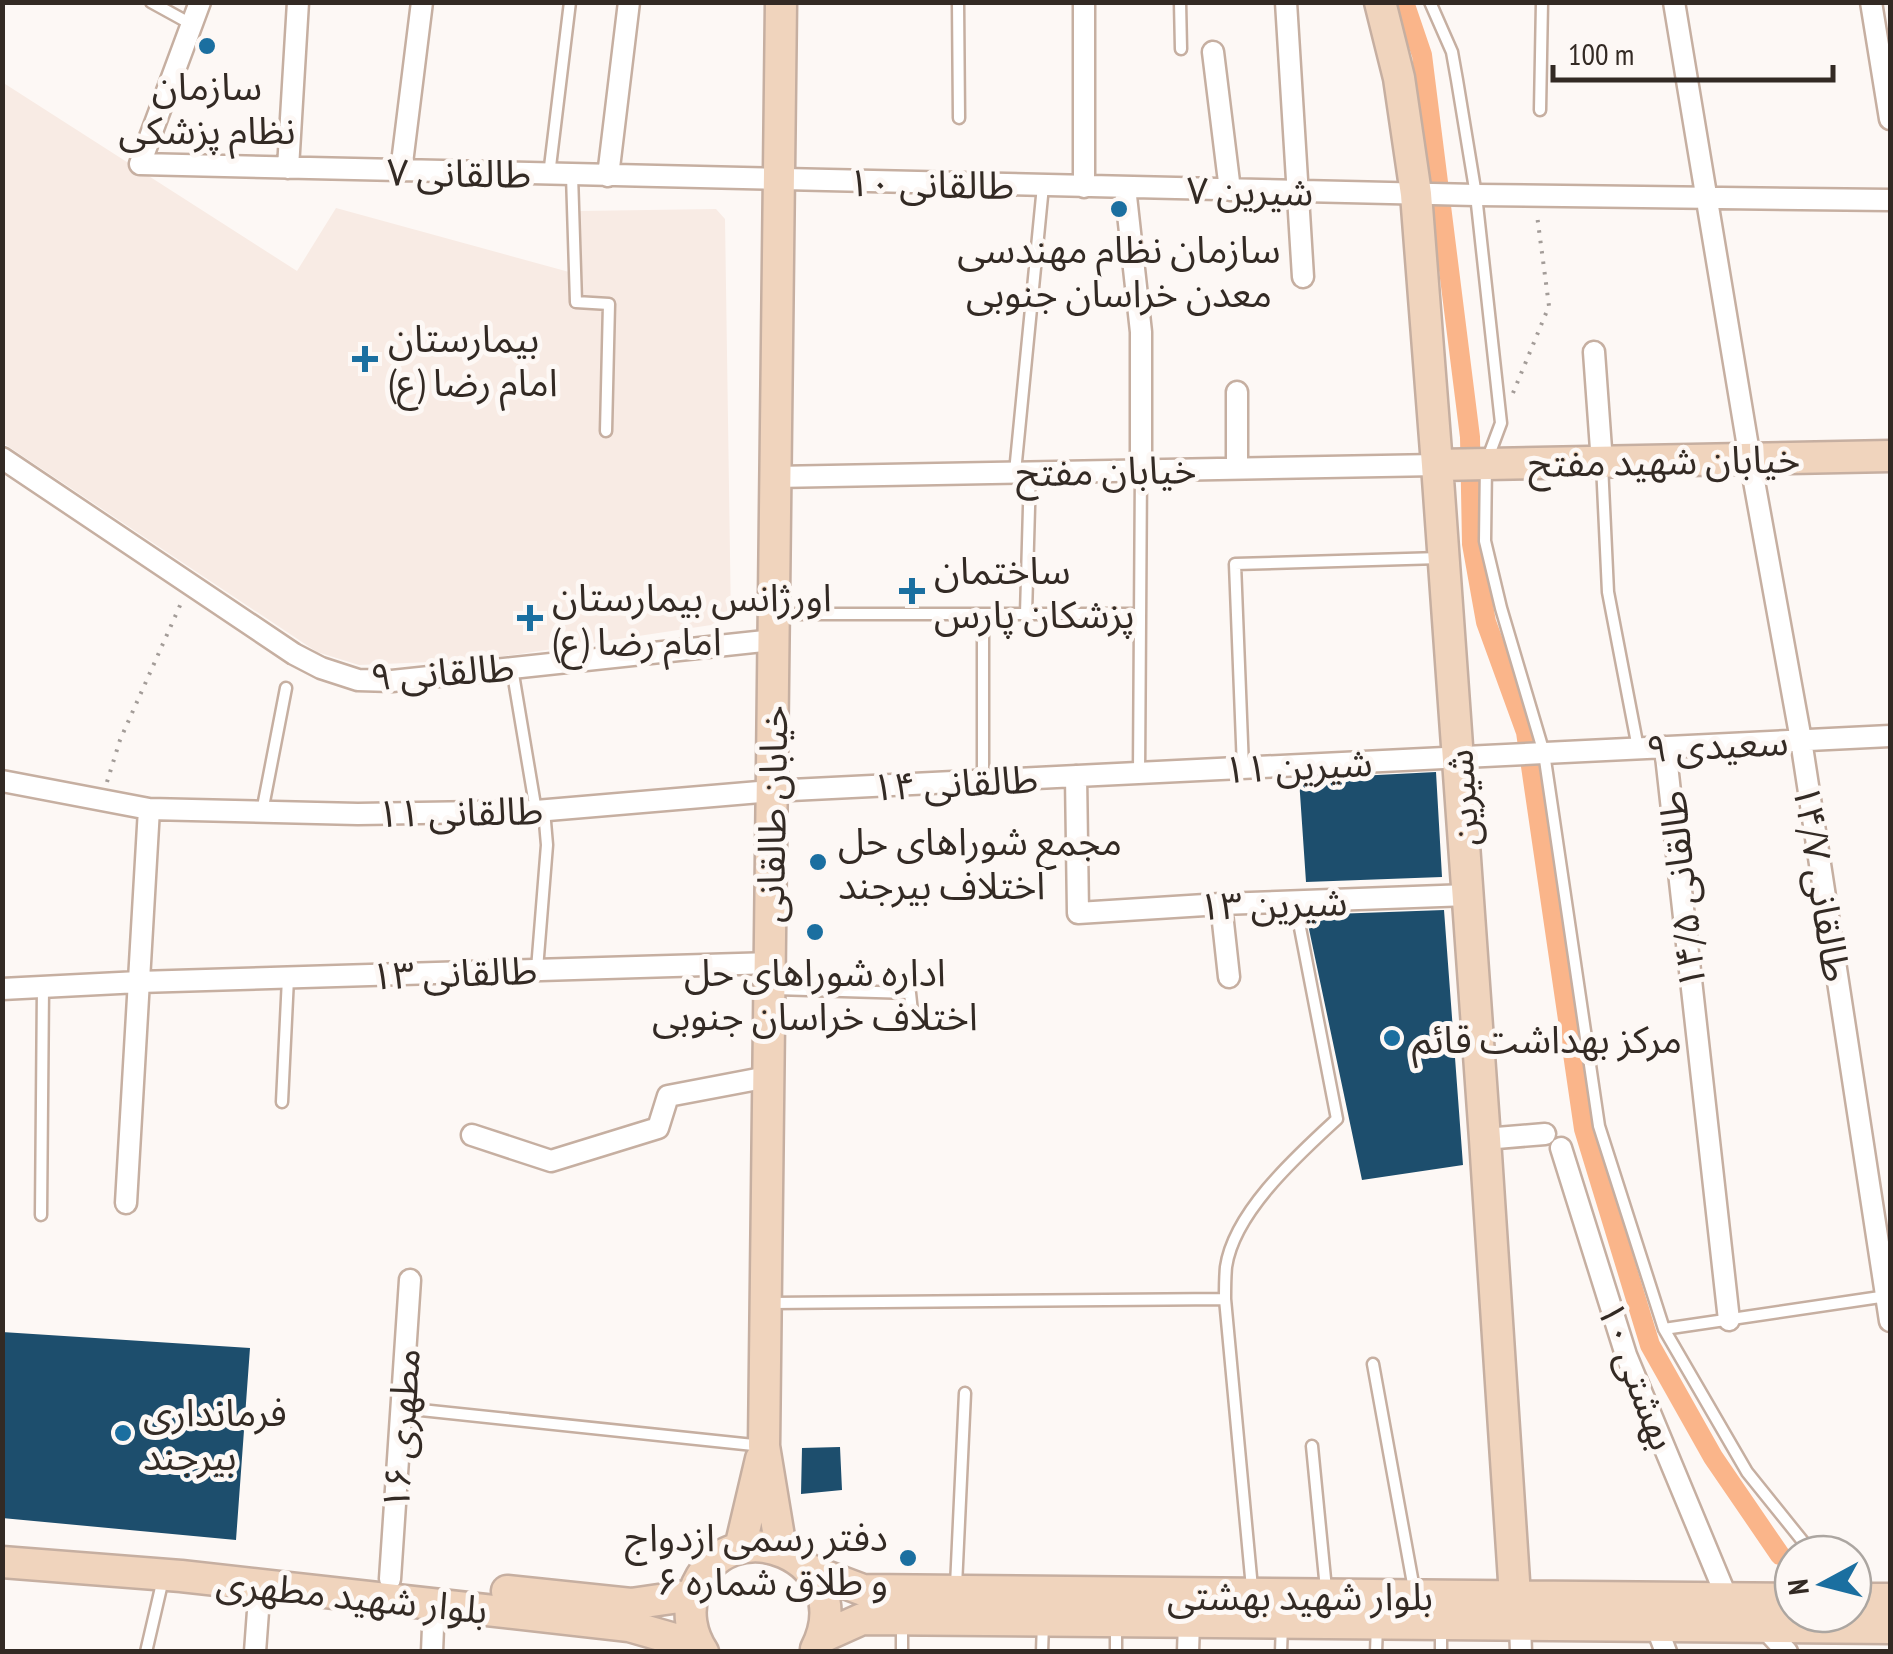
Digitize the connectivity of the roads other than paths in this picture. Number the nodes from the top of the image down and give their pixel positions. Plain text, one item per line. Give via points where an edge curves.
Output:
1 (151, 2) edge
2 (200, 2) edge
3 (298, 2) edge
4 (422, 2) edge
5 (570, 2) edge
6 (629, 2) edge
7 (781, 2) edge
8 (958, 2) edge
9 (1084, 2) edge
10 (1180, 2) edge
11 (1286, 2) edge
12 (1380, 2) edge
13 (1430, 2) edge
14 (1542, 2) edge
15 (1674, 2) edge
16 (1871, 2) edge
17 (191, 24) junction
18 (1181, 50) dead end
19 (1213, 52) dead end
20 (1540, 110) dead end
21 (959, 118) dead end
22 (1890, 118) edge
23 (288, 168) junction
24 (401, 171) junction
25 (549, 175) junction
26 (572, 175) junction
27 (608, 176) junction
28 (779, 180) junction
29 (1043, 186) junction
30 (1084, 187) junction
31 (1125, 187) junction
32 (1230, 190) junction
33 (1298, 191) junction
34 (1416, 194) junction
35 (1476, 195) junction
36 (1707, 198) junction
37 (1890, 200) edge
38 (1304, 276) dead end
39 (1594, 352) dead end
40 (1237, 392) dead end
41 (606, 431) dead end
42 (1890, 456) edge
43 (2, 458) edge
44 (1750, 459) junction
45 (1486, 463) junction
46 (1602, 463) junction
47 (1437, 465) junction
48 (1237, 467) junction
49 (1140, 469) junction
50 (1022, 472) junction
51 (775, 477) junction
52 (1443, 558) junction
53 (983, 614) junction
54 (1026, 614) junction
55 (1140, 614) junction
56 (773, 627) junction
57 (512, 667) junction
58 (286, 688) dead end
59 (1890, 736) edge
60 (1801, 740) junction
61 (1665, 747) junction
62 (1638, 748) junction
63 (1544, 753) junction
64 (1502, 755) joint
65 (1458, 757) junction
66 (1243, 768) junction
67 (1138, 773) junction
68 (1076, 776) junction
69 (983, 780) junction
70 (2, 781) edge
71 (772, 791) junction
72 (149, 809) junction
73 (540, 811) junction
74 (262, 812) junction
75 (1468, 895) junction
76 (1295, 902) junction
77 (1222, 904) junction
78 (536, 969) junction
79 (769, 976) junction
80 (288, 977) junction
81 (1228, 977) dead end
82 (138, 982) junction
83 (43, 987) junction
84 (2, 990) edge
85 (912, 1021) dead end
86 (768, 1077) junction
87 (282, 1102) dead end
88 (472, 1136) dead end
89 (1485, 1140) junction
90 (126, 1203) dead end
91 (41, 1215) dead end
92 (410, 1280) dead end
93 (1889, 1296) edge
94 (1225, 1299) junction
95 (766, 1304) junction
96 (1729, 1320) junction
97 (1890, 1320) edge
98 (1664, 1329) junction
99 (1373, 1364) dead end
100 (966, 1392) dead end
101 (402, 1408) junction
102 (764, 1446) junction
103 (1312, 1446) dead end
104 (1797, 1534) edge
105 (2, 1542) edge
106 (740, 1548) junction
107 (781, 1550) junction
108 (2, 1562) edge
109 (810, 1570) junction
110 (164, 1574) junction
111 (390, 1578) junction
112 (260, 1584) junction
113 (956, 1592) junction
114 (1252, 1594) junction
115 (693, 1595) junction
116 (1327, 1595) junction
117 (1415, 1596) junction
118 (1727, 1598) junction
119 (1773, 1598) edge
120 (434, 1603) junction
121 (902, 1619) junction
122 (1043, 1620) junction
123 (1518, 1624) edge
124 (1764, 1627) junction
125 (1116, 1636) edge
126 (1885, 1636) edge
127 (1189, 1637) edge
128 (1281, 1637) edge
129 (1377, 1638) edge
130 (1441, 1638) edge
131 (1661, 1639) edge
132 (818, 1644) edge
133 (700, 1649) edge
134 (146, 1652) edge
135 (255, 1652) edge
136 (432, 1652) edge
137 (902, 1652) edge
138 (1042, 1652) edge
139 (1787, 1652) edge

1 - 17 lane
2 - 17 street
3 - 23 street
4 - 24 street
5 - 25 lane
6 - 27 street
7 - 28 main road, خیابان طالقانی
8 - 21 lane
9 - 30 street
10 - 18 lane
11 - 33 street
12 - 34 main road, شیرین via 1400,78
13 - 35 lane via 1452,52
14 - 20 lane
15 - 36 street, طالقانی ۱۴/۷
16 - 22 street
17 - 23 street, طالقانی ۷ via 140,164
19 - 32 street
23 - 24 street, طالقانی ۷
24 - 25 street, طالقانی ۷
25 - 26 street, طالقانی ۷
26 - 27 street, طالقانی ۷
26 - 41 lane via 576,302 609,304
27 - 28 street, طالقانی ۷
28 - 29 street, طالقانی ۱۰
28 - 51 main road, خیابان طالقانی
29 - 30 street, طالقانی ۱۰
29 - 50 lane
30 - 31 street, شیرین ۷
31 - 32 street, شیرین ۷
31 - 49 street via 1141,332
32 - 33 street, شیرین ۷
33 - 34 street, شیرین ۷
33 - 38 street
34 - 35 street, شیرین ۷
34 - 47 main road, شیرین
35 - 36 street, شیرین ۷
35 - 45 lane via 1500,424
36 - 37 street, شیرین ۷
36 - 44 street, طالقانی ۱۴/۷
39 - 46 street
40 - 48 street
42 - 44 main road, خیابان شهید مفتح
43 - 57 street, طالقانی ۹ via 321,668 358,680 392,681
44 - 46 main road, خیابان شهید مفتح
44 - 60 street, طالقانی ۱۴/۷
45 - 46 main road, خیابان شهید مفتح
45 - 47 main road, خیابان شهید مفتح
45 - 63 lane via 1485,541
46 - 62 lane via 1608,592
47 - 48 street, خیابان مفتح
47 - 52 main road, شیرین
48 - 49 street, خیابان مفتح
49 - 50 street, خیابان مفتح
49 - 55 lane
50 - 51 street, خیابان مفتح
50 - 54 lane
51 - 56 main road, خیابان طالقانی
52 - 65 main road, شیرین
52 - 66 lane via 1234,564
53 - 54 lane
53 - 56 lane
53 - 69 lane
54 - 55 lane
55 - 67 lane
56 - 57 street, طالقانی ۹
56 - 71 main road, خیابان طالقانی
57 - 73 lane
58 - 74 lane
59 - 60 street, سعیدی ۹
60 - 61 street, سعیدی ۹
60 - 93 street, طالقانی ۱۴/۷
61 - 62 street, سعیدی ۹
61 - 96 street, طالقانی ۱۴/۵
62 - 63 street, سعیدی ۹
63 - 64 street, سعیدی ۹
63 - 98 lane via 1599,1126
64 - 65 street, شیرین ۱۱
65 - 66 street, شیرین ۱۱
65 - 75 main road, شیرین
66 - 67 street, شیرین ۱۱
67 - 68 street, طالقانی ۱۴
68 - 69 street, طالقانی ۱۴
68 - 77 street, شیرین ۱۳ via 1078,912
69 - 71 street, طالقانی ۱۴
70 - 72 street, طالقانی ۱۱
71 - 73 street, طالقانی ۱۱
71 - 79 main road, خیابان طالقانی
72 - 74 street, طالقانی ۱۱
72 - 82 street
73 - 74 street, طالقانی ۱۱
73 - 78 lane via 547,845
75 - 76 street, شیرین ۱۳
75 - 89 main road, شیرین
76 - 77 street, شیرین ۱۳
76 - 94 lane via 1337,1119 1282,1171 1242,1226 1226,1264
77 - 81 street
78 - 79 street, طالقانی ۱۳
78 - 80 street, طالقانی ۱۳
79 - 85 lane via 910,992
79 - 86 main road, خیابان طالقانی
80 - 82 street, طالقانی ۱۳
80 - 87 lane
82 - 83 street, طالقانی ۱۳
82 - 90 street
83 - 84 street, طالقانی ۱۳
83 - 91 lane
86 - 88 street via 668,1096 658,1128 551,1161
86 - 95 main road, خیابان طالقانی
89 - 118 street, بهشتی ۱۰ via 1553,1141 1626,1356
89 - 123 main road, شیرین
92 - 101 street, مطهری ۱۶
93 - 96 lane
93 - 97 street, طالقانی ۱۴/۷
94 - 95 lane
94 - 114 lane
95 - 102 main road, خیابان طالقانی
96 - 98 lane
98 - 104 lane via 1746,1472
99 - 117 lane
100 - 113 lane
101 - 102 lane
101 - 111 street, مطهری ۱۶
102 - 106 main road
102 - 107 main road
103 - 116 lane
105 - 111 main road, بلوار شهید مطهری
106 - 107 main road
106 - 115 main road via 710,1565
107 - 109 main road, بلوار شهید بهشتی
108 - 110 main road, بلوار شهید مطهری
109 - 113 main road, بلوار شهید بهشتی via 863,1590
109 - 132 main road via 825,1602
110 - 112 main road, بلوار شهید مطهری
110 - 134 lane
111 - 115 main road, بلوار شهید مطهری via 631,1604
112 - 120 main road, بلوار شهید مطهری
112 - 135 street
113 - 114 main road, بلوار شهید بهشتی
114 - 116 main road, بلوار شهید بهشتی
115 - 133 main road via 692,1630
116 - 117 main road, بلوار شهید بهشتی
117 - 123 main road, بلوار شهید بهشتی
118 - 119 main road, بلوار شهید بهشتی
118 - 123 main road, بلوار شهید بهشتی
120 - 133 main road, بلوار شهید مطهری via 629,1626
120 - 136 street
121 - 122 main road, بلوار شهید بهشتی
121 - 132 main road, بلوار شهید بهشتی via 862,1619
121 - 137 lane
122 - 125 main road, بلوار شهید بهشتی
122 - 138 lane
123 - 130 main road, بلوار شهید بهشتی
123 - 131 main road, بلوار شهید بهشتی
124 - 126 main road, بلوار شهید بهشتی
124 - 131 main road, بلوار شهید بهشتی
124 - 139 street
125 - 127 main road, بلوار شهید بهشتی
127 - 128 main road, بلوار شهید بهشتی
128 - 129 main road, بلوار شهید بهشتی
129 - 130 main road, بلوار شهید بهشتی

